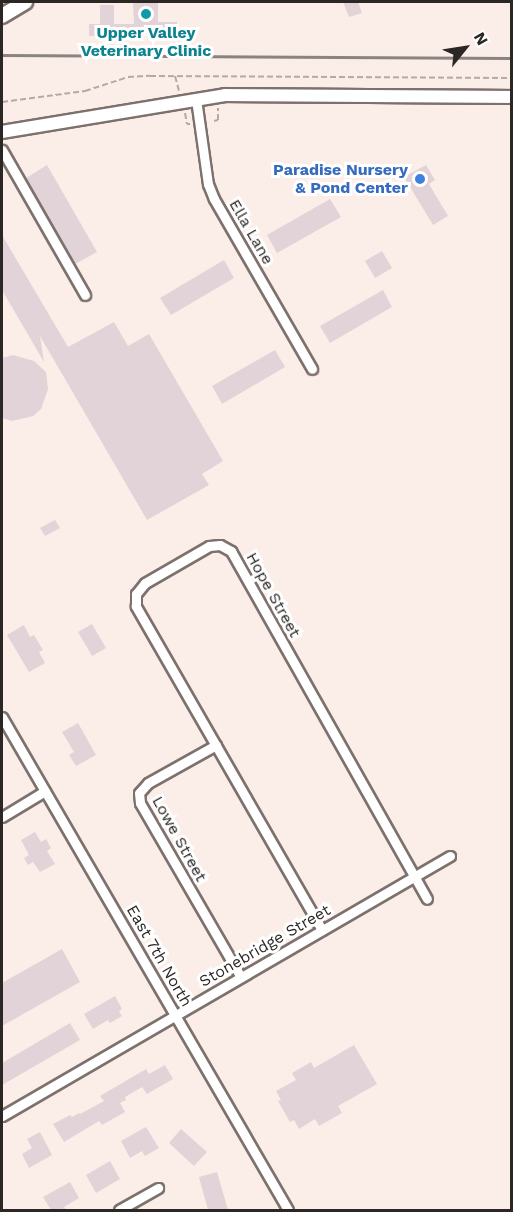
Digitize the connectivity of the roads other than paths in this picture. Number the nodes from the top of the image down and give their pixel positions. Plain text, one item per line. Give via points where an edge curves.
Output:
1 (25, 2) edge
2 (2, 16) edge
3 (512, 97) edge
4 (196, 99) junction
5 (2, 132) edge
6 (2, 150) edge
7 (85, 295) dead end
8 (312, 369) dead end
9 (2, 717) edge
10 (216, 745) junction
11 (45, 791) junction
12 (2, 817) edge
13 (450, 856) dead end
14 (414, 876) junction
15 (427, 899) dead end
16 (322, 930) junction
17 (241, 977) junction
18 (176, 1015) junction
19 (2, 1116) edge
20 (158, 1188) dead end
21 (119, 1210) edge
22 (288, 1210) edge

1 - 2 main road
3 - 4 main road via 225,94
4 - 5 main road
4 - 8 street, Ella Lane via 208,184 214,199
6 - 7 street
9 - 11 street, East 7th North
10 - 14 street, Hope Street via 136,606 136,594 145,583 209,546 220,545 231,551
10 - 16 street, Hope Street
10 - 17 street, Lowe Street via 148,783 139,793 140,802
11 - 12 street
11 - 18 street, East 7th North
13 - 14 street, Stonebridge Street
14 - 15 street, Hope Street
14 - 16 street, Stonebridge Street
16 - 17 street, Stonebridge Street
17 - 18 street, Stonebridge Street
18 - 19 street, Stonebridge Street
18 - 22 street, East 7th North
20 - 21 street

